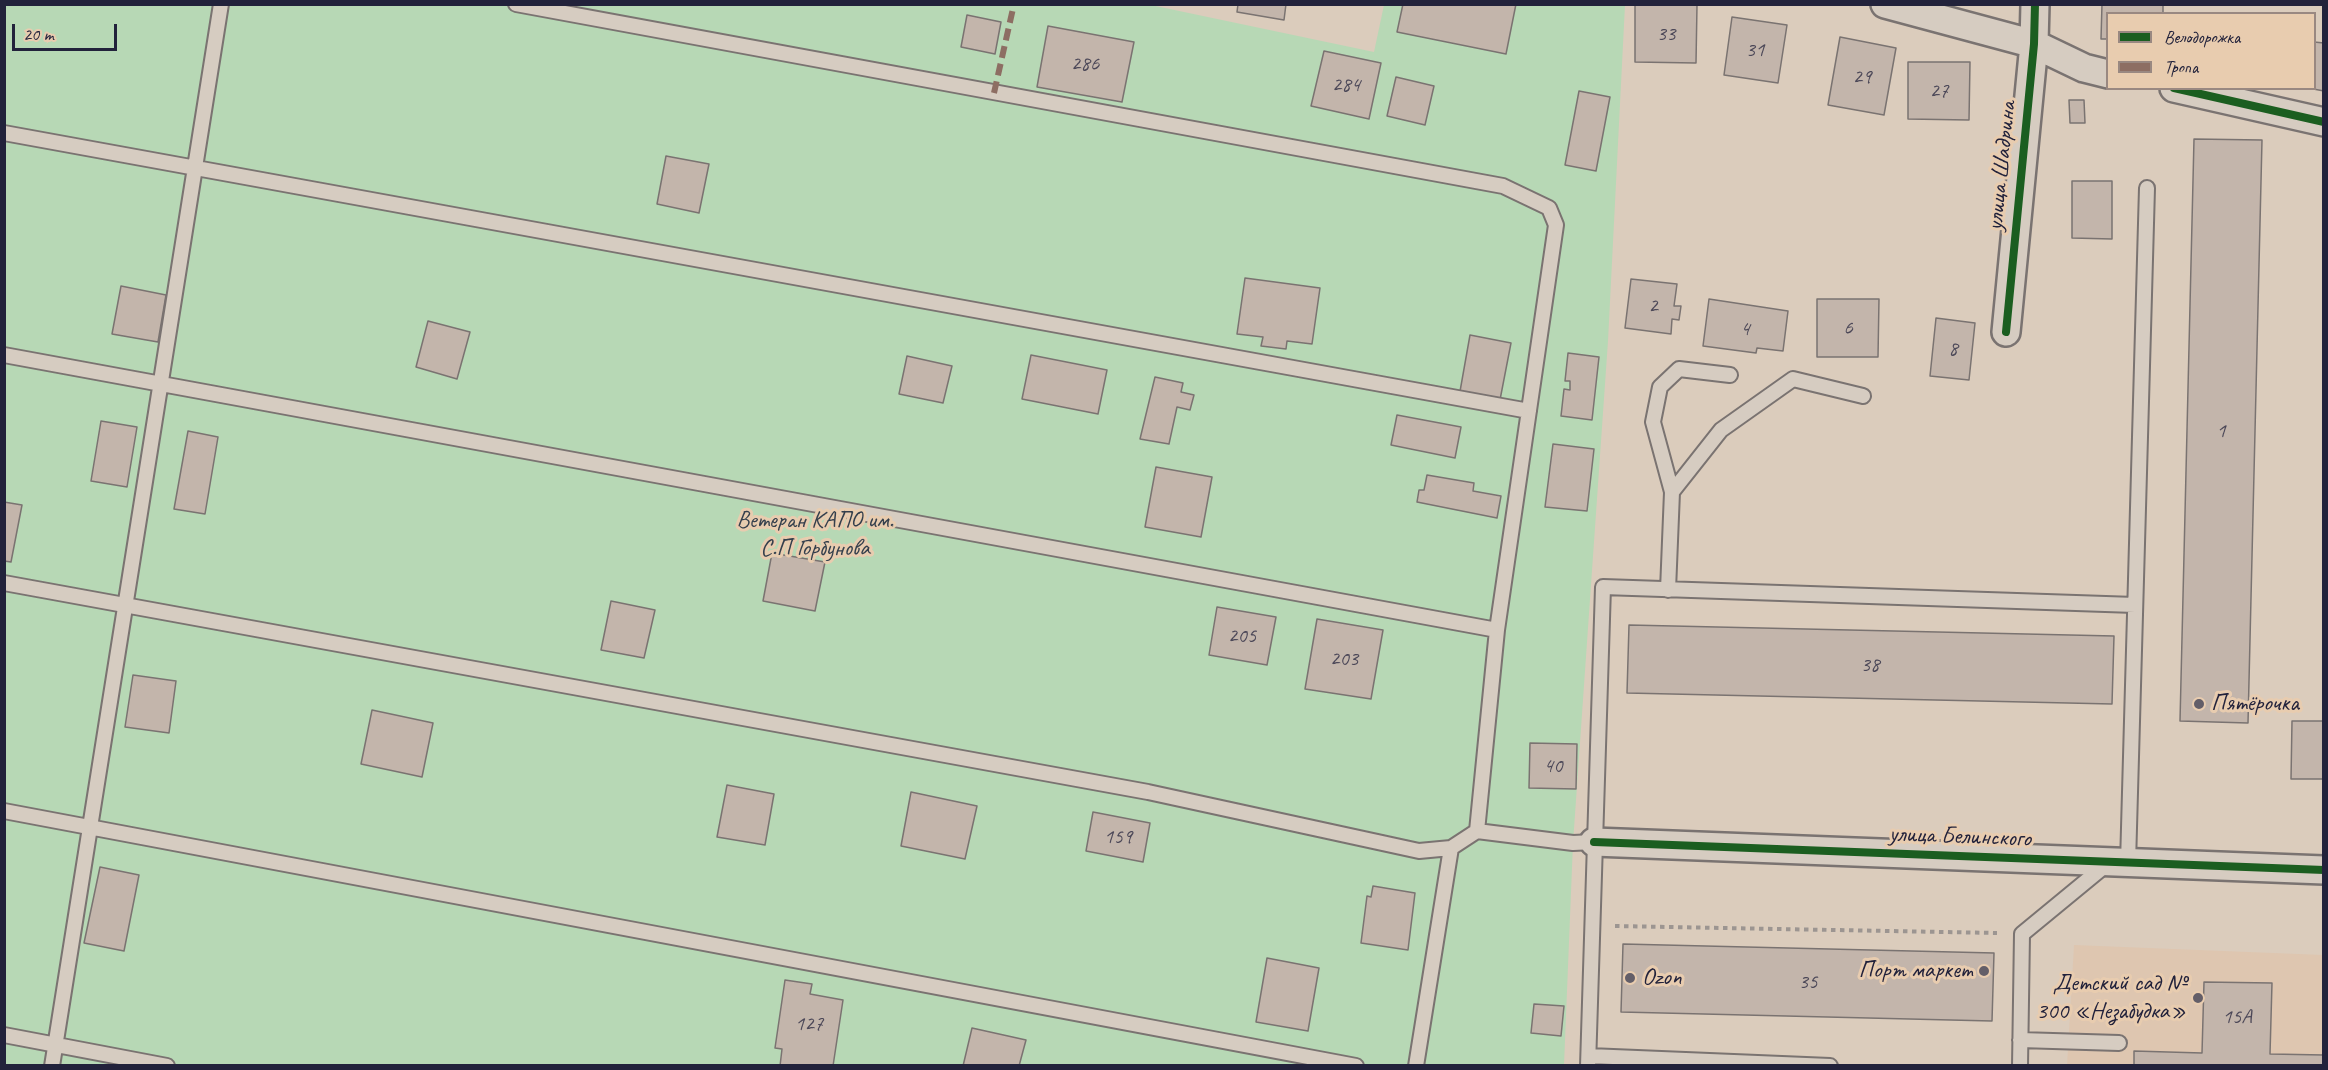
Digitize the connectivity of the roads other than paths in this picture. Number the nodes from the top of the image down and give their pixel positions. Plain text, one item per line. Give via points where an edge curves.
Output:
1 (221, 4) edge
2 (516, 4) edge
3 (1885, 4) edge
4 (2035, 4) edge
5 (2034, 44) junction
6 (2106, 74) edge
7 (2183, 90) edge
8 (2324, 123) edge
9 (4, 133) edge
10 (195, 168) junction
11 (2147, 188) dead end
12 (2006, 332) dead end
13 (4, 355) edge
14 (1730, 375) dead end
15 (161, 384) junction
16 (1863, 396) dead end
17 (1529, 411) junction
18 (1672, 492) junction
19 (4, 583) edge
20 (1668, 590) junction
21 (125, 606) junction
22 (2135, 606) junction
23 (1497, 630) junction
24 (4, 812) edge
25 (90, 827) junction
26 (1477, 831) junction
27 (1594, 842) junction
28 (1451, 848) junction
29 (2118, 863) junction
30 (2324, 870) edge
31 (4, 1035) edge
32 (2020, 1040) junction
33 (2119, 1043) dead end
34 (56, 1044) junction
35 (1588, 1060) edge
36 (1716, 1064) edge
37 (52, 1065) edge
38 (167, 1065) edge
39 (1356, 1065) edge
40 (1416, 1065) edge
41 (1830, 1065) edge
42 (2020, 1065) edge

1 - 10 lane
2 - 17 lane via 1503,186 1549,208 1556,225
3 - 5 street
4 - 5 street, улица Шадрина
5 - 6 street via 2084,68
5 - 12 street, улица Шадрина
7 - 8 street
9 - 10 lane
10 - 15 lane
10 - 17 lane
11 - 22 lane
13 - 15 lane
14 - 18 lane via 1679,369 1660,387 1653,422
15 - 21 lane
15 - 23 lane
16 - 18 lane via 1793,379 1721,430
17 - 23 lane
18 - 20 lane
19 - 21 lane
20 - 22 lane
20 - 27 lane via 1603,587
21 - 25 lane
21 - 28 lane via 1148,792 1419,851
22 - 29 lane
23 - 26 lane
24 - 25 lane
25 - 34 lane
25 - 39 lane
26 - 27 lane
26 - 28 lane
27 - 29 street, улица Белинского
27 - 35 lane
28 - 40 lane
29 - 30 street, улица Белинского
29 - 32 lane via 2022,934
31 - 34 lane
32 - 33 lane
32 - 42 lane
34 - 37 lane
34 - 38 lane
35 - 36 lane
36 - 41 lane

